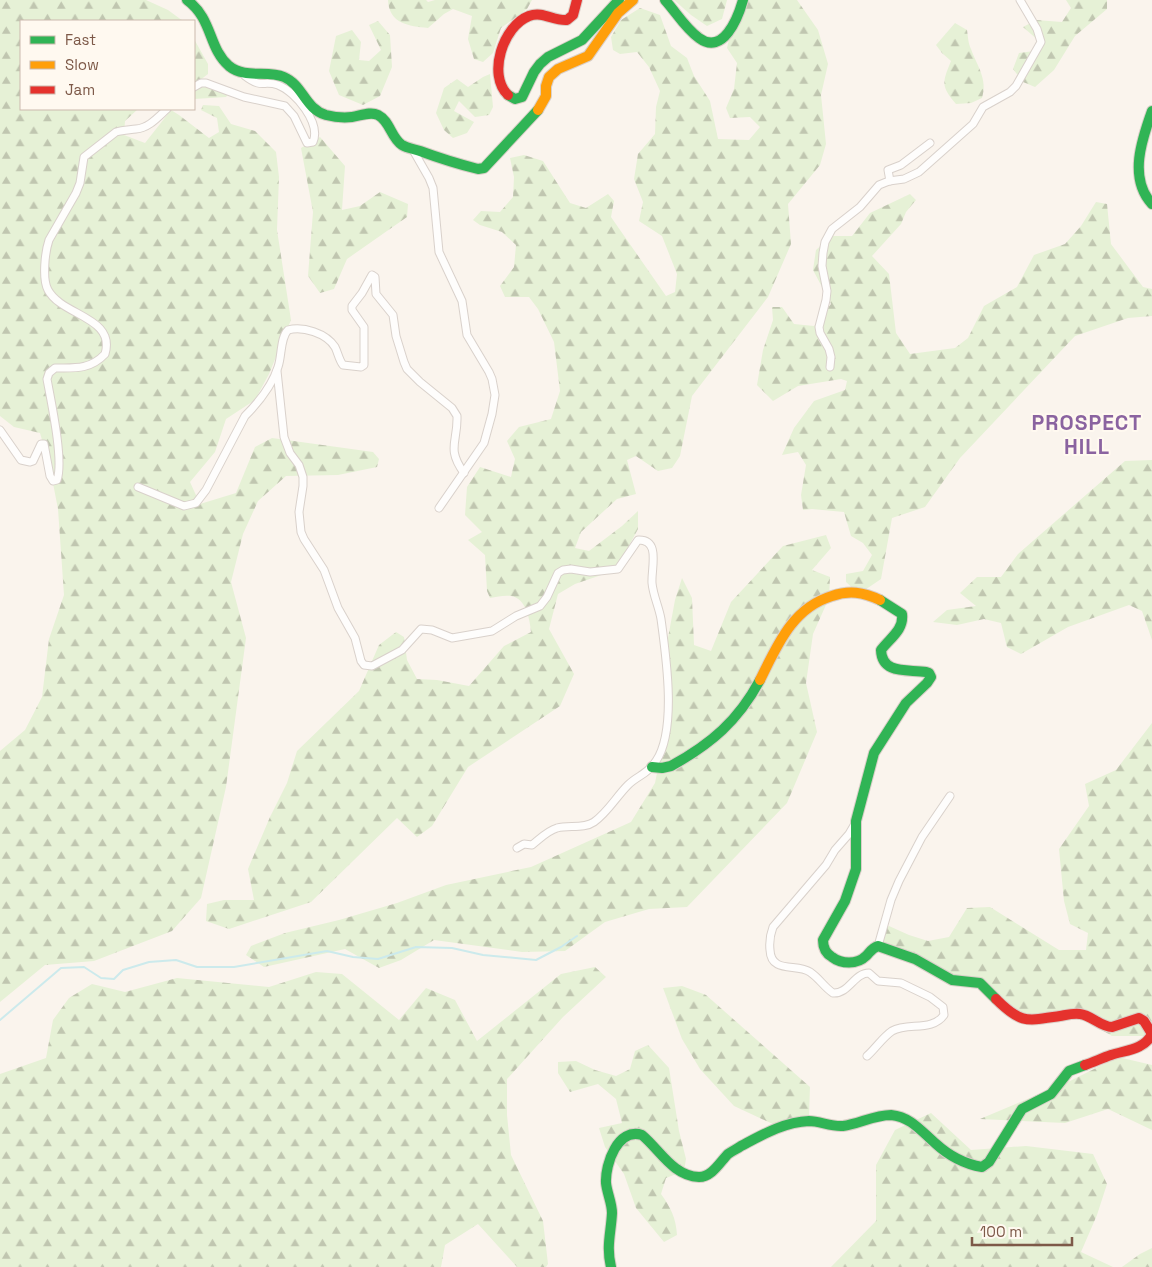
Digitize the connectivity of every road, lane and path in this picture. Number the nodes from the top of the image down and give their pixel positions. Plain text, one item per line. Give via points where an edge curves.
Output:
1 (187, 0) edge
2 (577, 0) edge
3 (620, 0) edge
4 (633, 0) edge
5 (664, 0) edge
6 (743, 0) edge
7 (1020, 0) edge
8 (241, 72) junction
9 (195, 86) edge
10 (166, 110) edge
11 (1152, 111) edge
12 (930, 143) dead end
13 (413, 150) junction
14 (890, 181) junction
15 (1152, 204) edge
16 (830, 367) dead end
17 (277, 371) junction
18 (0, 430) edge
19 (464, 472) junction
20 (138, 487) dead end
21 (439, 508) dead end
22 (652, 767) junction
23 (950, 796) dead end
24 (856, 822) junction
25 (517, 848) dead end
26 (878, 946) junction
27 (867, 1056) dead end
28 (611, 1267) edge

1 - 8 main road via 208,23 221,58 230,68
2 - 3 main road via 569,19 531,15 512,29 498,72 504,90 512,98 520,99 542,61 582,39
4 - 13 main road via 618,13 588,56 558,69 549,77 540,108 484,168
5 - 6 main road via 701,41 710,44 720,42 730,31
7 - 14 street via 1041,42 1016,86 983,107 973,124 919,172
8 - 9 street via 256,83 276,84 291,93 311,117 315,128 313,142 308,143 285,106 244,97 206,83
8 - 13 main road via 289,79 309,105 323,114 343,117 376,114 396,140
10 - 18 street via 147,126 116,132 86,154 76,193 49,240 44,280 48,290 68,308 96,324 106,343 105,354 90,365 55,368 48,373 58,446 57,480 50,476 44,444 41,444 33,461 21,460
11 - 15 main road via 1140,145 1138,163 1141,184
12 - 14 street via 901,165 888,170
13 - 19 street via 433,188 439,252 462,301 467,335 490,372 494,386 494,405 484,443
14 - 16 street via 879,185 838,223 825,242 822,266 827,291 819,327 829,349
17 - 19 street via 285,334 295,328 304,328 329,341 343,365 364,366 364,327 352,306 374,275 376,294 393,315 398,344 408,369 457,416 453,450
17 - 20 street via 255,407 245,416 196,503 184,506
17 - 22 street via 284,437 303,477 299,512 301,532 327,575 364,665 372,666 402,650 421,629 452,638 492,631 540,606 558,573 563,570 618,569 638,540 651,544 653,586 661,618 668,694 664,743
19 - 21 street
22 - 24 main road via 667,768 696,750 738,716 778,641 806,607 834,594 863,592 903,617 898,631 881,650 883,664 926,672 930,677 909,698 878,744
22 - 25 street via 628,785 594,822 558,828 532,845 524,844
23 - 26 street via 924,832 899,881
24 - 26 main road via 856,868 845,901 822,944 828,954 846,963 862,958
24 - 27 street via 826,865 773,927 769,939 771,957 775,962 808,971 833,993 842,992 862,974 869,972 878,981 901,983 943,1007 944,1015 939,1020 894,1030
26 - 28 main road via 915,959 952,980 980,983 1021,1019 1034,1020 1076,1012 1108,1027 1117,1027 1136,1018 1144,1020 1151,1032 1150,1038 1142,1045 1069,1071 1051,1094 1022,1110 989,1162 982,1167 971,1165 939,1146 914,1123 890,1115 845,1126 809,1121 781,1128 731,1152 704,1177 677,1170 641,1135 625,1135 617,1145 606,1179 612,1210 606,1248

